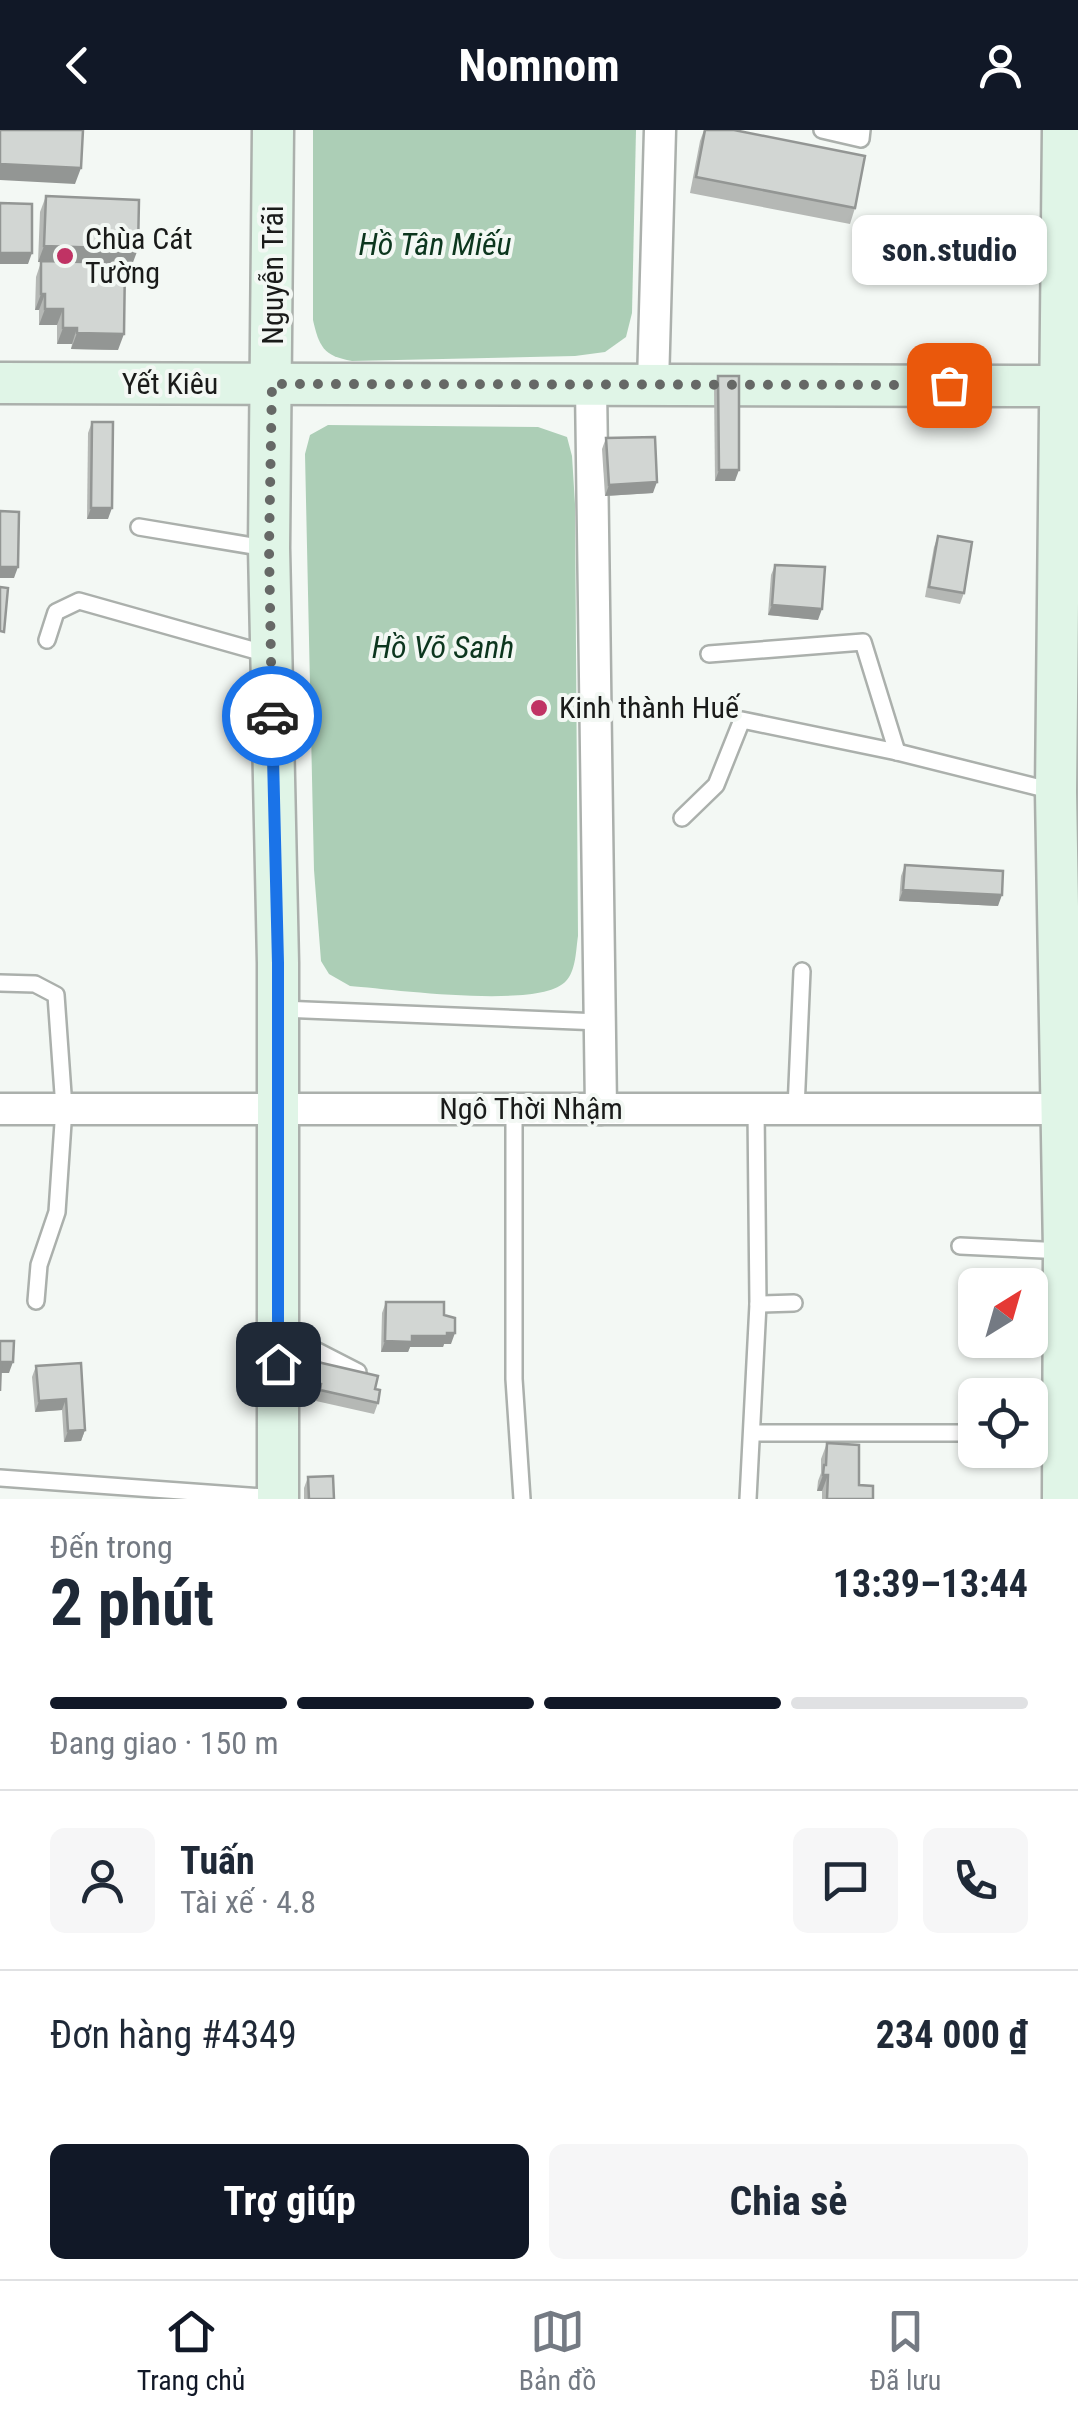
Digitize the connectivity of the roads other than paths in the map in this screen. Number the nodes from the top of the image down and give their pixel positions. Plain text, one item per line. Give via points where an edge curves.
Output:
1 (274, 130) edge
2 (660, 130) edge
3 (822, 130) edge
4 (862, 130) edge
5 (1068, 137) edge
6 (0, 384) edge
7 (272, 384) junction
8 (653, 384) junction
9 (591, 386) junction
10 (1060, 386) junction
11 (139, 527) dead end
12 (269, 548) junction
13 (47, 640) dead end
14 (709, 654) dead end
15 (270, 655) junction
16 (897, 752) junction
17 (1056, 792) junction
18 (682, 818) dead end
19 (802, 971) dead end
20 (0, 982) edge
21 (278, 1008) junction
22 (600, 1022) junction
23 (0, 1108) edge
24 (64, 1108) junction
25 (276, 1109) junction
26 (514, 1109) junction
27 (601, 1109) junction
28 (756, 1109) junction
29 (796, 1109) junction
30 (1061, 1109) junction
31 (960, 1246) dead end
32 (1064, 1251) junction
33 (36, 1301) dead end
34 (794, 1302) dead end
35 (758, 1304) junction
36 (278, 1331) junction
37 (358, 1372) edge
38 (753, 1433) junction
39 (958, 1433) edge
40 (1048, 1433) edge
41 (0, 1478) edge
42 (278, 1498) edge
43 (522, 1499) edge
44 (748, 1499) edge
45 (1063, 1499) edge

1 - 7 street, Nguyễn Trãi
2 - 8 street
3 - 4 lane via 861,139
5 - 10 street
6 - 7 street, Yết Kiêu
7 - 9 street, Yết Kiêu
7 - 12 street, Nguyễn Trãi
8 - 9 street, Yết Kiêu
8 - 10 street, Yết Kiêu
9 - 22 street
10 - 17 street
11 - 12 lane
12 - 15 street, Nguyễn Trãi
13 - 15 lane via 56,612 79,601
14 - 16 lane via 863,642
15 - 21 street, Nguyễn Trãi
16 - 17 lane
16 - 18 lane via 742,720 716,785
17 - 30 street
19 - 29 lane
20 - 24 lane via 35,984 56,995
21 - 22 lane
21 - 25 street, Nguyễn Trãi
22 - 27 street
23 - 24 street, Ngô Thời Nhậm
24 - 25 street, Ngô Thời Nhậm
24 - 33 lane via 57,1212 39,1265
25 - 26 street, Ngô Thời Nhậm
25 - 36 street, Nguyễn Trãi
26 - 27 street, Ngô Thời Nhậm
26 - 43 lane via 514,1379
27 - 28 street, Ngô Thời Nhậm
28 - 29 street, Ngô Thời Nhậm
28 - 35 lane
29 - 30 street, Ngô Thời Nhậm
30 - 32 street
31 - 32 lane
32 - 40 street
34 - 35 lane
35 - 38 lane
36 - 37 lane
36 - 42 street, Nguyễn Trãi
38 - 39 lane
38 - 44 lane
40 - 45 street
41 - 42 lane

